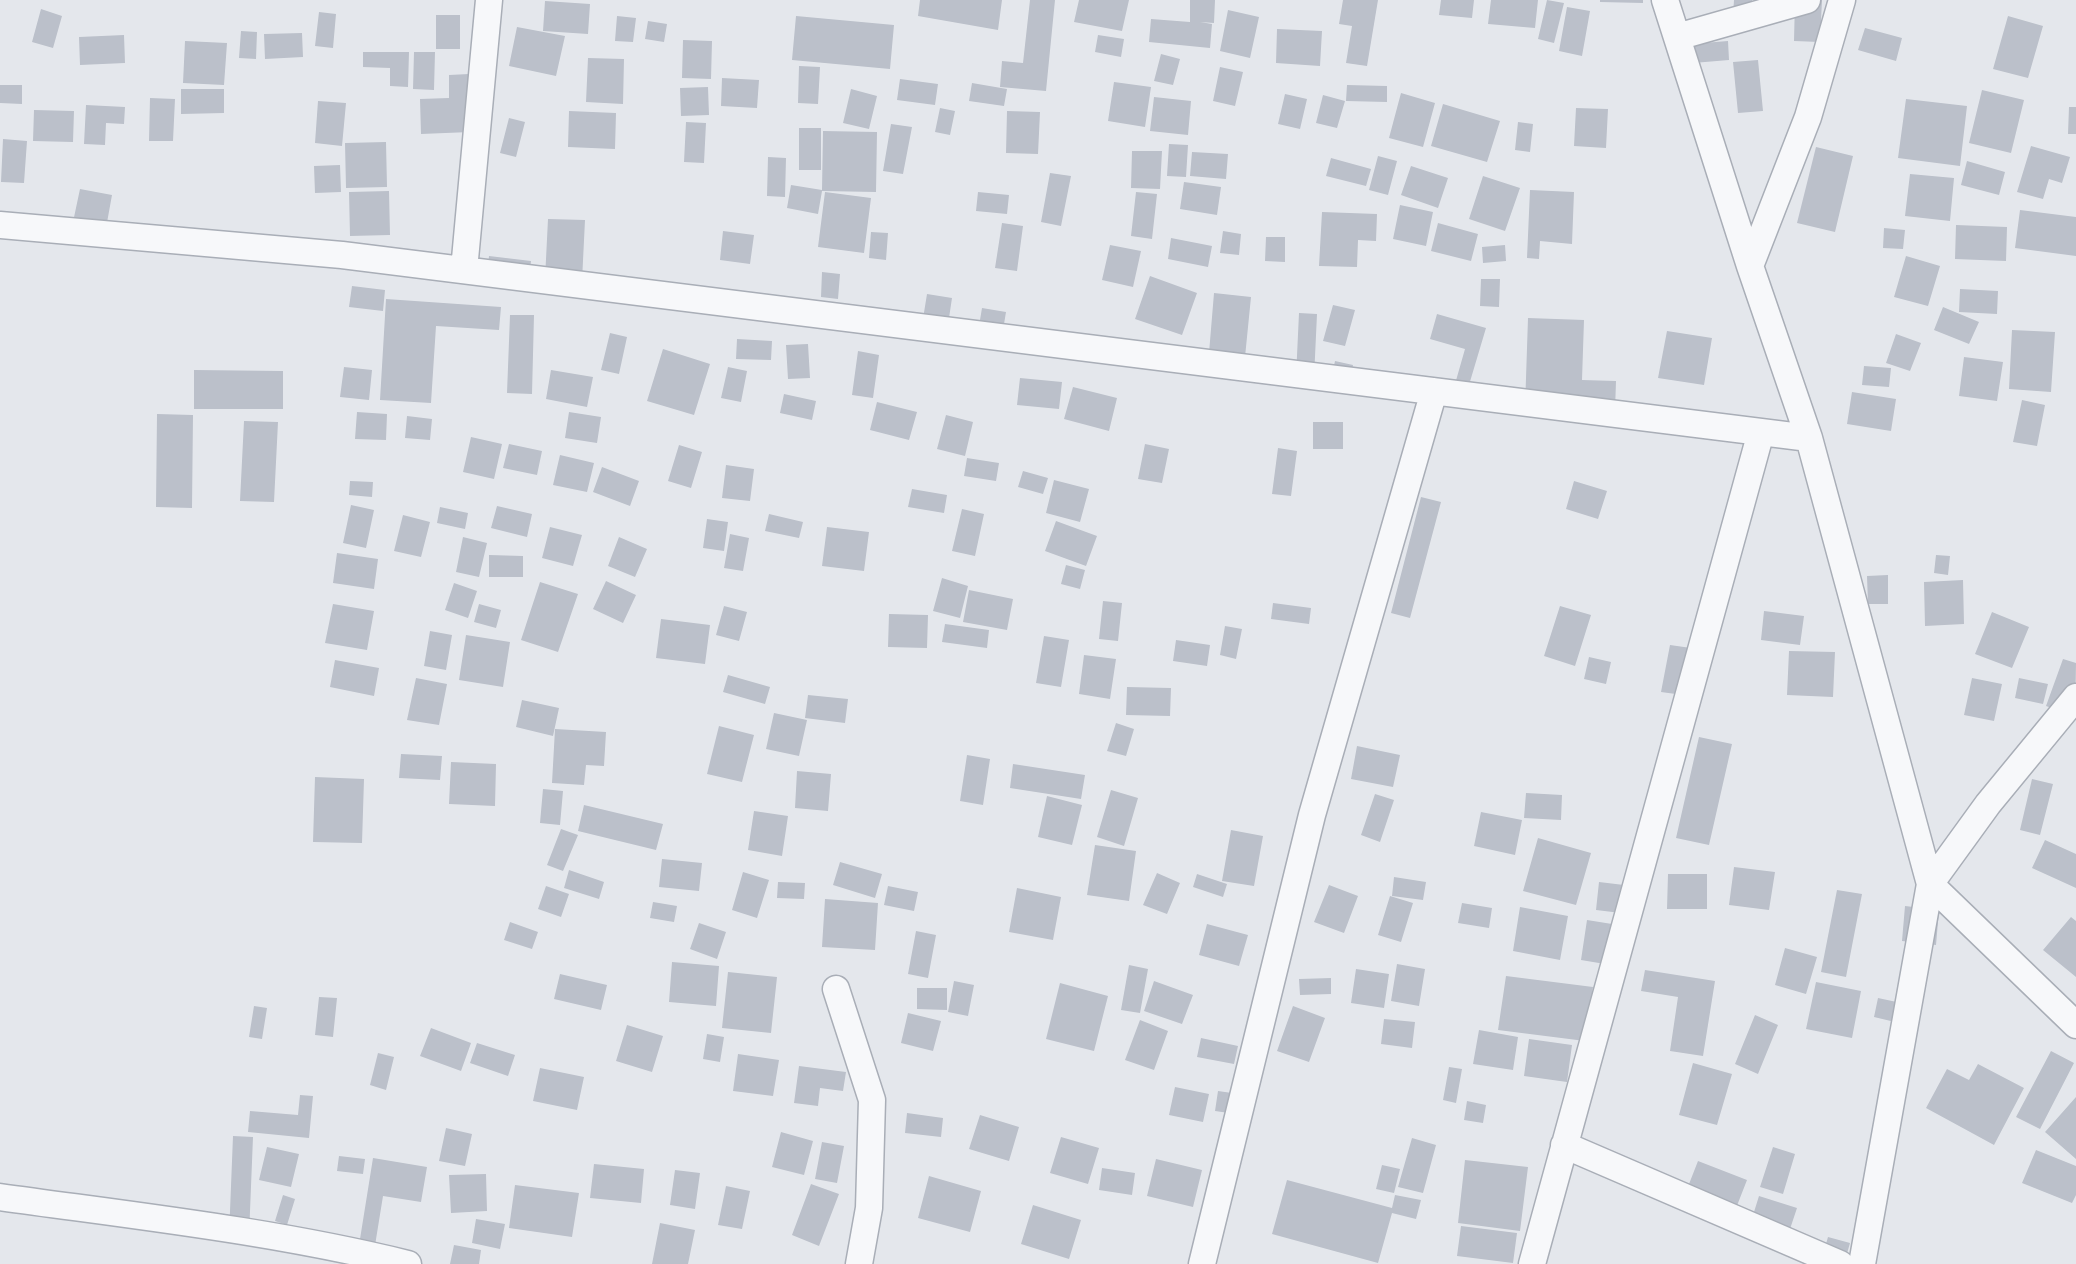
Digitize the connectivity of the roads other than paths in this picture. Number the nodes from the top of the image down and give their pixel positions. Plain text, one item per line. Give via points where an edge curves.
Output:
1 (489, 0) edge
2 (1665, 0) edge
3 (1807, 0) edge
4 (1842, 0) edge
5 (1677, 37) junction
6 (0, 225) edge
7 (1750, 266) junction
8 (464, 270) junction
9 (1434, 391) junction
10 (1761, 432) junction
11 (1809, 438) junction
12 (2076, 697) edge
13 (1930, 884) junction
14 (836, 989) dead end
15 (2076, 1025) edge
16 (1564, 1145) junction
17 (0, 1197) edge
18 (408, 1264) edge
19 (860, 1264) edge
20 (1202, 1264) edge
21 (1532, 1264) edge
22 (1840, 1264) edge
23 (1862, 1264) edge

1 - 8 street
2 - 5 street
3 - 5 street
4 - 7 street via 1808,117
5 - 7 street
6 - 8 street via 342,255
7 - 11 street
8 - 9 street
9 - 10 street
9 - 20 street via 1312,815
10 - 11 street
10 - 16 street
11 - 13 street
12 - 13 street via 1988,804
13 - 15 street
13 - 23 street
14 - 19 street via 872,1100 869,1208
16 - 21 street
16 - 22 street
17 - 18 street via 218,1227

